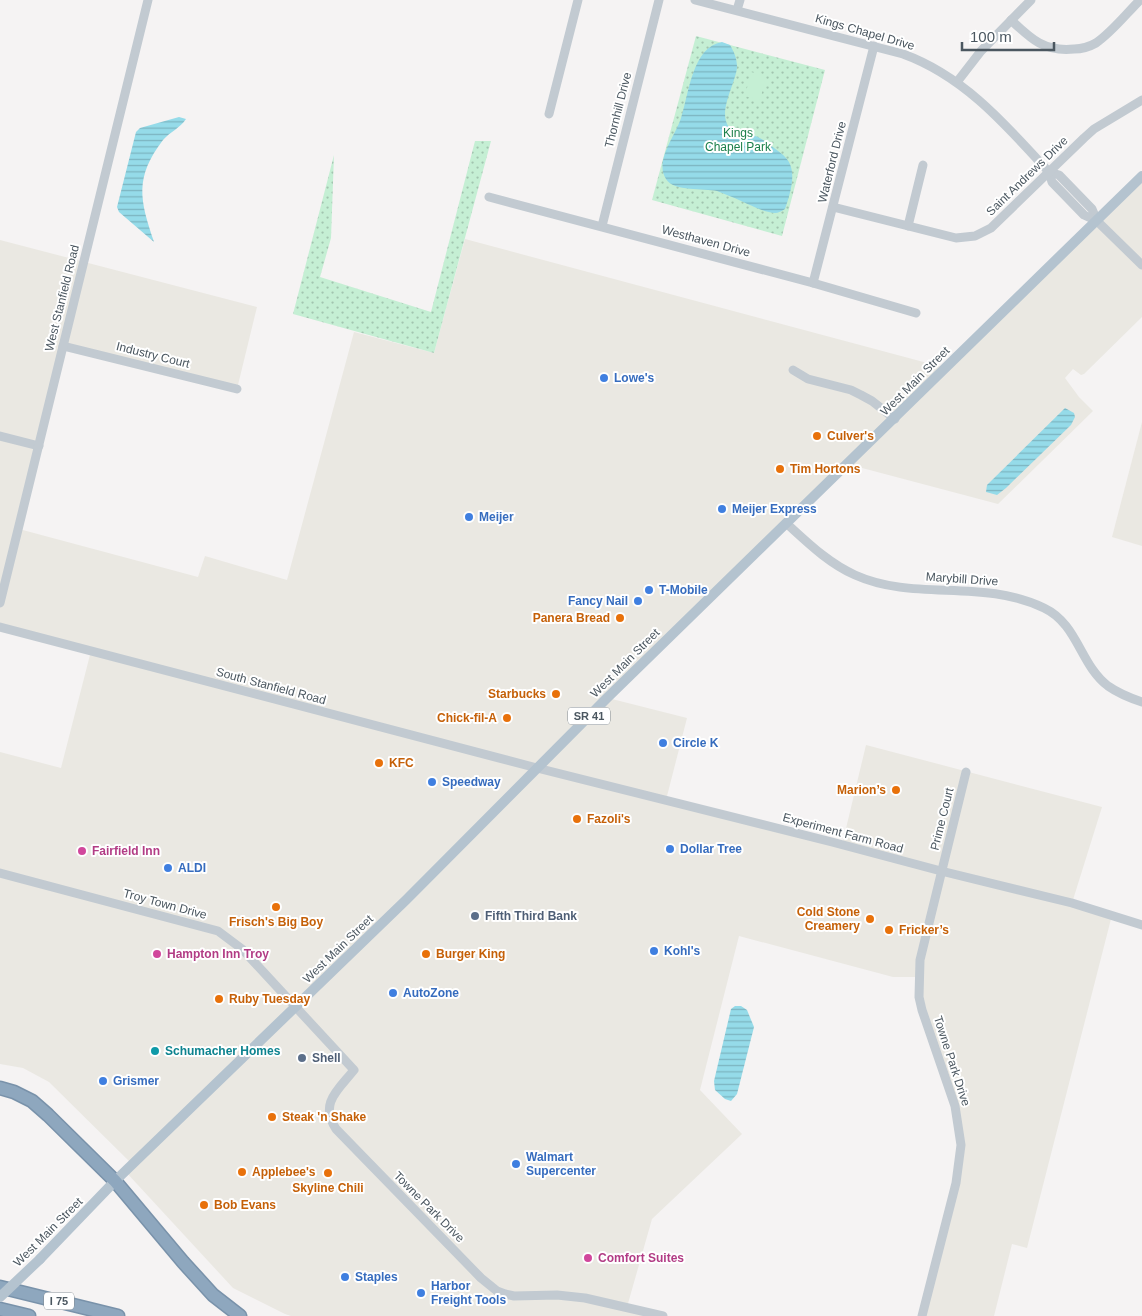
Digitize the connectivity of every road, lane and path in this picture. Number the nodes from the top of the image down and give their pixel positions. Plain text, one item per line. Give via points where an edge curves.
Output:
1 (148, 0) edge
2 (578, 0) edge
3 (659, 0) edge
4 (695, 0) edge
5 (740, 0) edge
6 (1031, 0) edge
7 (1140, 0) edge
8 (737, 10) junction
9 (1011, 20) junction
10 (874, 46) junction
11 (957, 82) junction
12 (1142, 100) edge
13 (549, 114) dead end
14 (923, 165) dead end
15 (1049, 172) junction
16 (1142, 176) edge
17 (489, 197) dead end
18 (833, 207) junction
19 (1097, 221) junction
20 (602, 226) junction
21 (908, 226) junction
22 (1142, 265) edge
23 (813, 283) junction
24 (916, 313) dead end
25 (63, 346) junction
26 (793, 370) dead end
27 (237, 389) dead end
28 (895, 419) junction
29 (0, 436) edge
30 (39, 446) junction
31 (786, 523) junction
32 (0, 603) edge
33 (0, 627) edge
34 (1142, 702) edge
35 (537, 768) junction
36 (966, 772) dead end
37 (941, 872) junction
38 (0, 873) edge
39 (1142, 924) edge
40 (296, 1008) junction
41 (0, 1088) edge
42 (115, 1182) junction
43 (0, 1287) edge
44 (0, 1297) edge
45 (0, 1309) edge
46 (29, 1316) edge
47 (118, 1316) edge
48 (240, 1316) edge
49 (663, 1316) edge
50 (922, 1316) edge

1 - 25 street, West Stanfield Road
2 - 13 street
3 - 20 street, Thornhill Drive
4 - 8 street, Kings Chapel Drive
5 - 8 street
6 - 9 street
7 - 9 street via 1095,43 1082,49 1053,49 1040,44
8 - 10 street, Kings Chapel Drive
9 - 11 street
10 - 11 street, Kings Chapel Drive via 921,61
10 - 18 street, Waterford Drive
11 - 15 street, Kings Chapel Drive via 1001,119
12 - 15 street, Saint Andrews Drive via 1094,129
14 - 21 street
15 - 19 street, Kings Chapel Drive via 1059,175 1092,209
15 - 21 street, Saint Andrews Drive via 992,228 975,236 956,238
16 - 19 main road, West Main Street / SR 41
17 - 20 street, Westhaven Drive
18 - 21 street, Saint Andrews Drive
18 - 23 street, Waterford Drive
19 - 22 street, Kings Chapel Drive
19 - 28 main road, West Main Street / SR 41
20 - 23 street, Westhaven Drive
23 - 24 street, Westhaven Drive
25 - 27 street, Industry Court
25 - 30 street, West Stanfield Road
26 - 28 street via 808,379 851,390
28 - 31 main road, West Main Street / SR 41
29 - 30 street
30 - 32 street, West Stanfield Road
31 - 34 street, Marybill Drive via 818,552 856,576 911,589 999,593 1046,609 1074,634 1096,673 1107,685
31 - 35 main road, West Main Street / SR 41
33 - 35 street, South Stanfield Road
35 - 37 street, Experiment Farm Road
35 - 40 main road, West Main Street / SR 41
36 - 37 street, Prime Court
37 - 39 street, Experiment Farm Road via 1072,903
37 - 50 street, Towne Park Drive via 920,960 919,997 955,1106 961,1145 956,1182
38 - 40 street, Troy Town Drive via 218,931 242,948
40 - 42 main road, West Main Street / SR 41
40 - 49 street, Towne Park Drive via 354,1070 331,1099 328,1107 330,1121 481,1278 497,1291 514,1296 585,1298
41 - 42 highway via 32,1100
42 - 44 main road, West Main Street / SR 41, bridge
42 - 48 highway via 182,1262 213,1295
43 - 47 highway, I 75
45 - 46 highway, I 75

